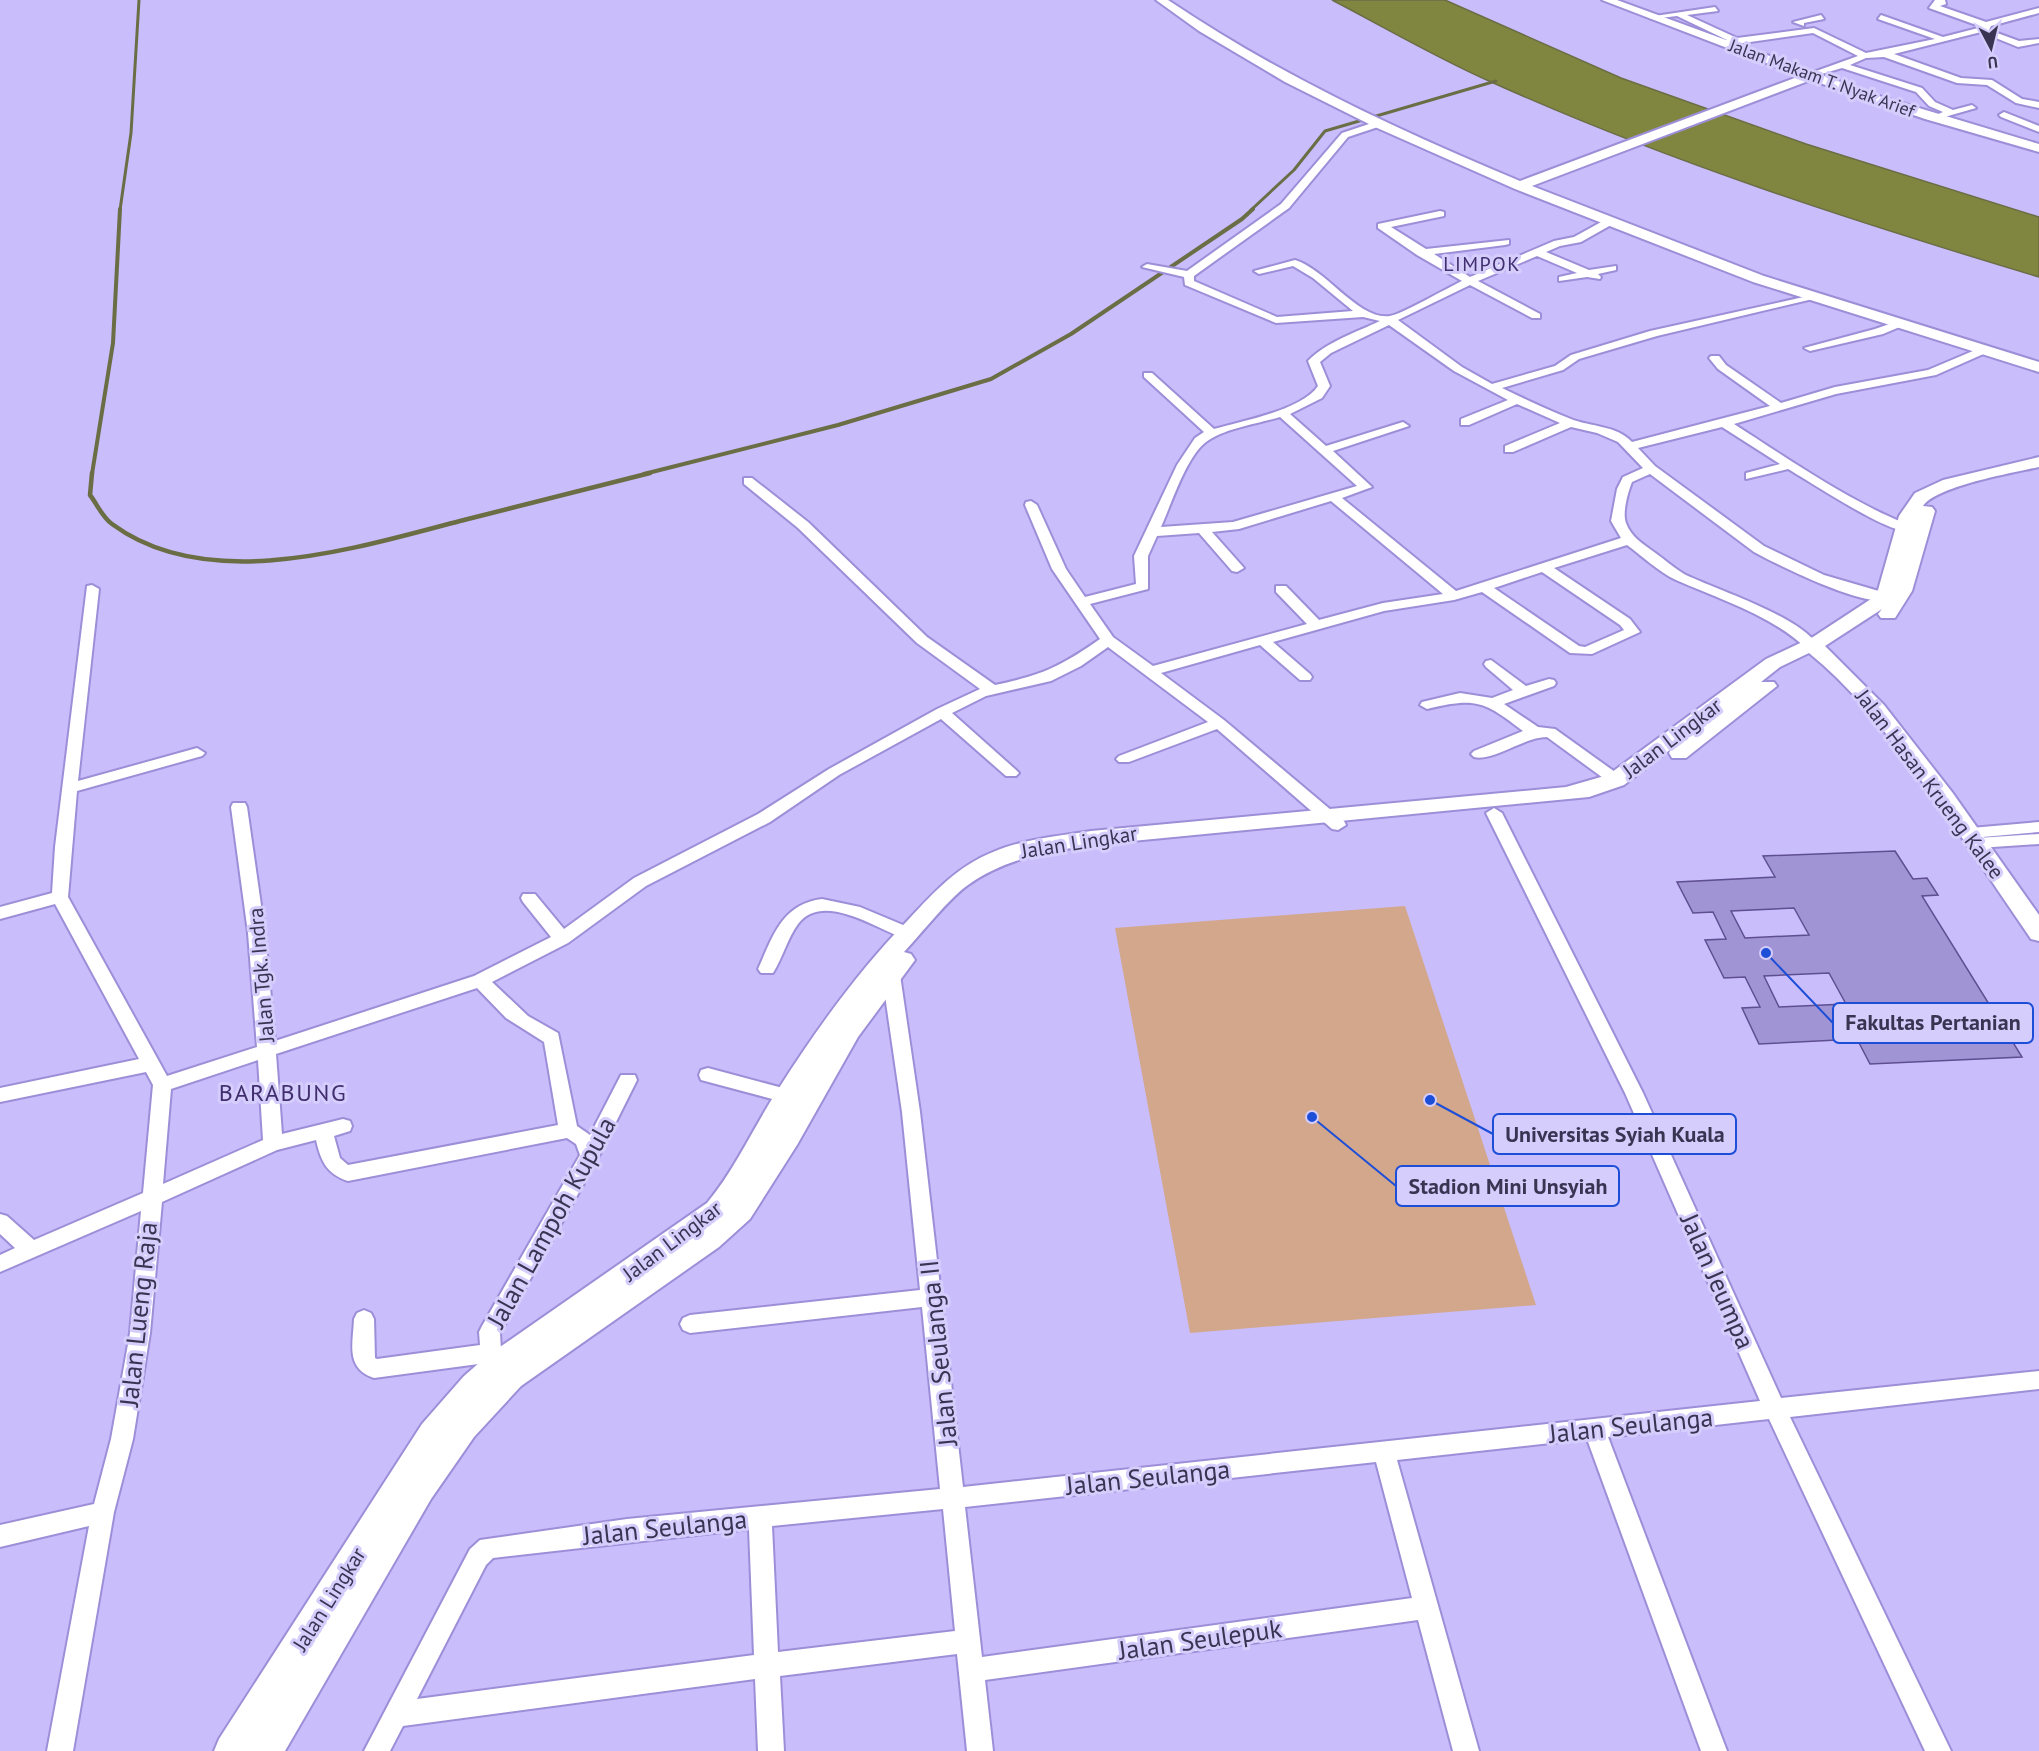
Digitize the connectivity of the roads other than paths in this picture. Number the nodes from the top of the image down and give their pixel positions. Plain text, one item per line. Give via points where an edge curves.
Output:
1 (1161, 0) edge
2 (1607, 0) edge
3 (1939, 0) edge
4 (1715, 9) dead end
5 (2039, 10) edge
6 (1679, 14) junction
7 (1652, 17) junction
8 (1821, 17) dead end
9 (1881, 17) dead end
10 (1983, 27) junction
11 (1814, 30) junction
12 (1940, 38) junction
13 (2039, 40) edge
14 (1728, 41) junction
15 (1885, 54) junction
16 (1865, 56) junction
17 (1842, 65) junction
18 (1811, 76) junction
19 (2039, 105) edge
20 (1972, 108) dead end
21 (1951, 112) junction
22 (2004, 115) dead end
23 (1931, 117) junction
24 (1375, 123) junction
25 (2039, 129) edge
26 (2039, 148) edge
27 (1520, 186) junction
28 (1440, 214) dead end
29 (1607, 222) junction
30 (1504, 242) dead end
31 (1539, 252) junction
32 (1421, 253) junction
33 (1147, 267) dead end
34 (1612, 268) dead end
35 (1259, 272) dead end
36 (1186, 275) junction
37 (1593, 275) junction
38 (1563, 279) dead end
39 (1471, 280) junction
40 (1814, 296) junction
41 (1363, 314) junction
42 (1536, 316) dead end
43 (1389, 319) junction
44 (1898, 324) junction
45 (1810, 348) dead end
46 (1984, 350) junction
47 (1715, 358) dead end
48 (2039, 368) edge
49 (1148, 375) dead end
50 (1491, 388) junction
51 (1517, 400) junction
52 (1780, 406) junction
53 (1282, 413) junction
54 (1465, 422) dead end
55 (1724, 422) junction
56 (1570, 423) junction
57 (1403, 426) dead end
58 (1212, 433) junction
59 (1630, 446) junction
60 (1509, 449) dead end
61 (1325, 450) junction
62 (2039, 462) edge
63 (1790, 465) junction
64 (2039, 468) edge
65 (1651, 469) junction
66 (1750, 476) dead end
67 (748, 481) dead end
68 (1333, 497) junction
69 (1031, 505) dead end
70 (1904, 528) junction
71 (1204, 530) junction
72 (1153, 532) junction
73 (1629, 540) junction
74 (1543, 567) junction
75 (1237, 568) dead end
76 (1484, 586) junction
77 (92, 589) dead end
78 (1281, 589) dead end
79 (1454, 596) junction
80 (1884, 597) junction
81 (1083, 602) junction
82 (1316, 625) junction
83 (1261, 639) junction
84 (1108, 640) junction
85 (1817, 644) junction
86 (1491, 664) dead end
87 (1152, 671) junction
88 (1305, 677) dead end
89 (1549, 683) dead end
90 (993, 691) junction
91 (1523, 691) junction
92 (1494, 702) junction
93 (1426, 705) dead end
94 (942, 712) junction
95 (1219, 723) junction
96 (1534, 732) junction
97 (197, 753) dead end
98 (1479, 754) dead end
99 (1124, 759) dead end
100 (1011, 773) dead end
101 (1616, 780) junction
102 (70, 788) junction
103 (239, 807) dead end
104 (1494, 813) junction
105 (1333, 820) junction
106 (2039, 827) edge
107 (1983, 837) junction
108 (2039, 839) edge
109 (60, 897) junction
110 (529, 898) dead end
111 (2039, 905) edge
112 (0, 914) edge
113 (2039, 933) edge
114 (909, 934) junction
115 (562, 939) junction
116 (889, 966) junction
117 (767, 969) dead end
118 (480, 980) junction
119 (268, 1051) junction
120 (150, 1064) junction
121 (708, 1076) dead end
122 (628, 1080) dead end
123 (162, 1084) junction
124 (0, 1095) edge
125 (787, 1096) junction
126 (344, 1126) dead end
127 (568, 1130) junction
128 (324, 1132) junction
129 (273, 1144) junction
130 (590, 1155) junction
131 (150, 1197) junction
132 (0, 1222) edge
133 (31, 1250) junction
134 (0, 1264) edge
135 (932, 1297) junction
136 (364, 1319) dead end
137 (690, 1324) dead end
138 (500, 1365) junction
139 (2039, 1380) edge
140 (1775, 1409) junction
141 (1595, 1430) junction
142 (1384, 1452) junction
143 (954, 1498) junction
144 (103, 1512) junction
145 (760, 1518) junction
146 (0, 1536) edge
147 (1428, 1607) junction
148 (970, 1641) junction
149 (768, 1665) junction
150 (972, 1670) junction
151 (398, 1714) junction
152 (60, 1751) edge
153 (231, 1751) edge
154 (266, 1751) edge
155 (377, 1751) edge
156 (771, 1751) edge
157 (980, 1751) edge
158 (1466, 1751) edge
159 (1714, 1751) edge
160 (1938, 1751) edge

1 - 24 street via 1265,66
2 - 7 street, Jalan Makam T. Nyak Arief
3 - 10 street via 1943,2 1932,6
4 - 6 street
5 - 10 street
6 - 7 street
6 - 14 street
7 - 14 street, Jalan Makam T. Nyak Arief
8 - 11 street via 1797,22
9 - 12 street
10 - 12 street
10 - 13 street via 2018,44
11 - 14 street
11 - 16 street
12 - 15 street
14 - 18 street, Jalan Makam T. Nyak Arief
15 - 16 street
15 - 19 street via 1960,81 1989,82 2019,101
16 - 17 street
17 - 18 street
17 - 21 street via 1919,90 1932,104
18 - 23 street, Jalan Makam T. Nyak Arief
18 - 27 street
20 - 21 street
21 - 23 street
22 - 25 street
23 - 26 street, Jalan Makam T. Nyak Arief
24 - 27 street
24 - 36 street via 1345,135 1285,206
27 - 29 street
28 - 32 street via 1382,224
29 - 31 street via 1577,240
29 - 40 street
30 - 32 street
31 - 37 street
31 - 39 street
32 - 39 street
33 - 36 street
34 - 37 street
35 - 41 street via 1295,263
36 - 41 street via 1189,284 1276,320
37 - 38 street
39 - 42 street
39 - 43 street
40 - 44 street
40 - 50 street via 1575,357 1559,368
41 - 43 street
43 - 50 street
43 - 53 street via 1317,358 1314,361 1323,390
44 - 45 street
44 - 46 street
46 - 48 street
46 - 52 street via 1932,373
47 - 52 street via 1722,367
49 - 58 street
50 - 51 street
51 - 54 street
51 - 56 street
52 - 55 street
53 - 58 street
53 - 61 street
55 - 59 street
55 - 63 street
56 - 59 street via 1611,434
56 - 60 street
57 - 61 street
58 - 72 street via 1199,441 1183,465
59 - 65 street
61 - 68 street via 1366,487
62 - 70 street via 1949,484 1928,493 1912,507
63 - 66 street
63 - 70 street
64 - 85 street via 1971,484 1933,501 1923,517 1909,575 1896,604 1876,624
65 - 73 street via 1627,480 1623,489 1618,521
65 - 80 street via 1776,559 1857,592
67 - 90 street via 803,525 922,640
68 - 71 street via 1260,519
68 - 79 street
69 - 81 street via 1059,569
70 - 80 street
71 - 72 street
71 - 75 street
72 - 81 street via 1141,556 1143,586
73 - 74 street
73 - 85 street via 1678,576 1719,592
74 - 76 street
74 - 76 street via 1625,622 1633,632 1587,651 1575,650
76 - 79 street
77 - 102 street
78 - 82 street
79 - 82 street via 1383,607
80 - 85 street, Jalan Lingkar via 1865,614
81 - 84 street
82 - 83 street
83 - 87 street
83 - 88 street
84 - 87 street
84 - 90 street via 1046,678
85 - 101 street, Jalan Lingkar via 1773,663
85 - 104 street via 1653,772 1617,794 1569,805
85 - 107 street, Jalan Hasan Krueng Kalee via 1877,709
86 - 91 street
87 - 95 street
89 - 91 street
90 - 94 street via 975,695
91 - 92 street
92 - 93 street via 1466,696
92 - 96 street
94 - 100 street
94 - 115 street via 834,772 764,818 640,882
95 - 99 street
95 - 105 street
96 - 98 street
96 - 101 street via 1550,732
97 - 102 street
101 - 105 street, Jalan Lingkar via 1566,794
102 - 109 street
103 - 119 street, Jalan Tgk. Indra via 254,886
104 - 105 street
104 - 140 street, Jalan Jeumpa via 1634,1093
105 - 114 street, Jalan Lingkar via 1091,838 1015,852 959,880
105 - 116 street via 1077,851 1018,864 978,882
106 - 107 street
107 - 108 street
107 - 111 street, Jalan Hasan Krueng Kalee
107 - 113 street, Jalan Hasan Krueng Kalee
109 - 112 street
109 - 120 street
110 - 115 street
114 - 116 street, Jalan Lingkar
114 - 117 street via 866,914 808,905 798,912
115 - 118 street
116 - 125 street, Jalan Lingkar via 857,992
116 - 135 street, Jalan Seulanga II via 911,1112
116 - 138 street via 788,1138 740,1211 709,1239
118 - 119 street
118 - 127 street via 533,1030 552,1038
119 - 123 street
119 - 129 street, Jalan Tgk. Indra
120 - 123 street
120 - 124 street
121 - 125 street
122 - 130 street, Jalan Lampoh Kupula
123 - 131 street, Jalan Lueng Raja
125 - 138 street, Jalan Lingkar via 737,1186 717,1211
126 - 128 street
127 - 128 street via 348,1173 334,1167
127 - 130 street via 586,1142
128 - 129 street
129 - 131 street
130 - 138 street, Jalan Lampoh Kupula via 489,1332
131 - 133 street
131 - 144 street, Jalan Lueng Raja via 140,1333 122,1439
132 - 133 street
133 - 134 street
135 - 137 street
135 - 143 street, Jalan Seulanga II
136 - 138 street via 364,1362 374,1369
138 - 153 street, Jalan Lingkar via 474,1385 433,1433
138 - 154 street via 463,1428 420,1489
139 - 140 street, Jalan Seulanga
140 - 141 street, Jalan Seulanga
140 - 160 street, Jalan Jeumpa
141 - 142 street, Jalan Seulanga
141 - 159 street
142 - 143 street, Jalan Seulanga
142 - 147 street
143 - 145 street, Jalan Seulanga
143 - 148 street, Jalan Seulanga II
144 - 146 street
144 - 152 street, Jalan Lueng Raja
145 - 149 street
145 - 151 street, Jalan Seulanga via 488,1548 478,1557
147 - 150 street, Jalan Seulepuk
147 - 158 street
148 - 149 street
148 - 150 street, Jalan Seulanga II
149 - 151 street
149 - 156 street
150 - 157 street, Jalan Seulanga II
151 - 155 street, Jalan Seulanga

